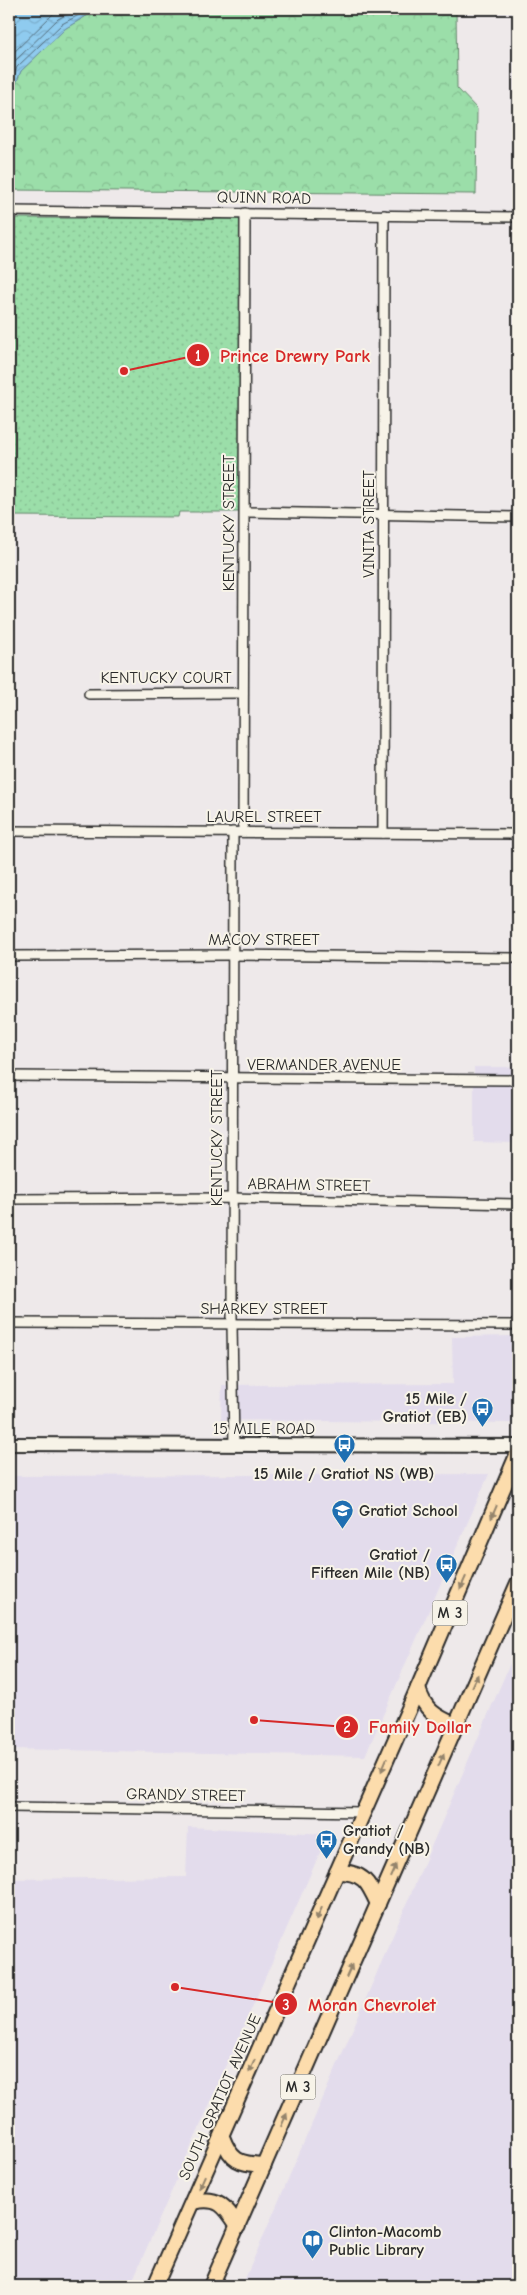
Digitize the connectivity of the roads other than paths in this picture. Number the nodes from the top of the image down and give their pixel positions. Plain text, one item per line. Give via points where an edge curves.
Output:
1 (9, 211) edge
2 (245, 213) junction
3 (384, 215) junction
4 (518, 217) edge
5 (244, 512) junction
6 (384, 514) junction
7 (518, 516) edge
8 (243, 693) junction
9 (89, 694) dead end
10 (9, 831) edge
11 (233, 832) junction
12 (243, 832) junction
13 (383, 832) junction
14 (518, 834) edge
15 (232, 955) junction
16 (9, 956) edge
17 (518, 958) edge
18 (9, 1076) edge
19 (232, 1080) junction
20 (518, 1080) edge
21 (232, 1198) junction
22 (9, 1199) edge
23 (518, 1204) edge
24 (9, 1323) edge
25 (232, 1324) junction
26 (518, 1325) edge
27 (9, 1444) edge
28 (234, 1445) junction
29 (518, 1446) edge
30 (518, 1453) edge
31 (518, 1583) edge
32 (418, 1688) junction
33 (456, 1725) junction
34 (9, 1807) edge
35 (364, 1812) junction
36 (338, 1872) junction
37 (378, 1904) junction
38 (222, 2137) junction
39 (264, 2165) junction
40 (193, 2202) junction
41 (238, 2226) junction
42 (156, 2286) edge
43 (211, 2286) edge

1 - 2 street, QUINN ROAD
2 - 3 street, QUINN ROAD
2 - 5 street, KENTUCKY STREET
3 - 4 street, QUINN ROAD
3 - 6 street, VINITA STREET
5 - 6 street
5 - 8 street, KENTUCKY STREET
6 - 7 street
6 - 13 street, VINITA STREET
8 - 9 street, KENTUCKY COURT
8 - 12 street, KENTUCKY STREET
10 - 11 street, LAUREL STREET
11 - 12 street, LAUREL STREET
11 - 15 street, KENTUCKY STREET
12 - 13 street, LAUREL STREET
13 - 14 street, LAUREL STREET
15 - 16 street, MACOY STREET
15 - 17 street, MACOY STREET
15 - 19 street, KENTUCKY STREET
18 - 19 street, VERMANDER AVENUE
19 - 20 street, VERMANDER AVENUE
19 - 21 street, KENTUCKY STREET
21 - 22 street, ABRAHM STREET
21 - 23 street, ABRAHM STREET
21 - 25 street, KENTUCKY STREET
24 - 25 street, SHARKEY STREET
25 - 26 street, SHARKEY STREET
25 - 28 street, KENTUCKY STREET
27 - 28 main road, 15 MILE ROAD
28 - 29 main road, 15 MILE ROAD
30 -> 32 main road, SOUTH GRATIOT AVENUE / M 3
33 -> 31 main road, M 3
32 - 33 main road via 423,1703 432,1714
32 -> 35 main road, SOUTH GRATIOT AVENUE / M 3
37 -> 33 main road, M 3
34 - 35 street, GRANDY STREET
35 - 36 main road, SOUTH GRATIOT AVENUE / M 3
36 - 37 main road via 364,1878
36 -> 38 main road, SOUTH GRATIOT AVENUE / M 3
39 -> 37 main road, M 3
38 - 39 main road via 234,2159
38 -> 40 main road, SOUTH GRATIOT AVENUE / M 3
39 - 41 main road, M 3
40 - 41 main road via 205,2199 222,2204
40 - 42 main road, SOUTH GRATIOT AVENUE / M 3
41 - 43 main road, M 3

